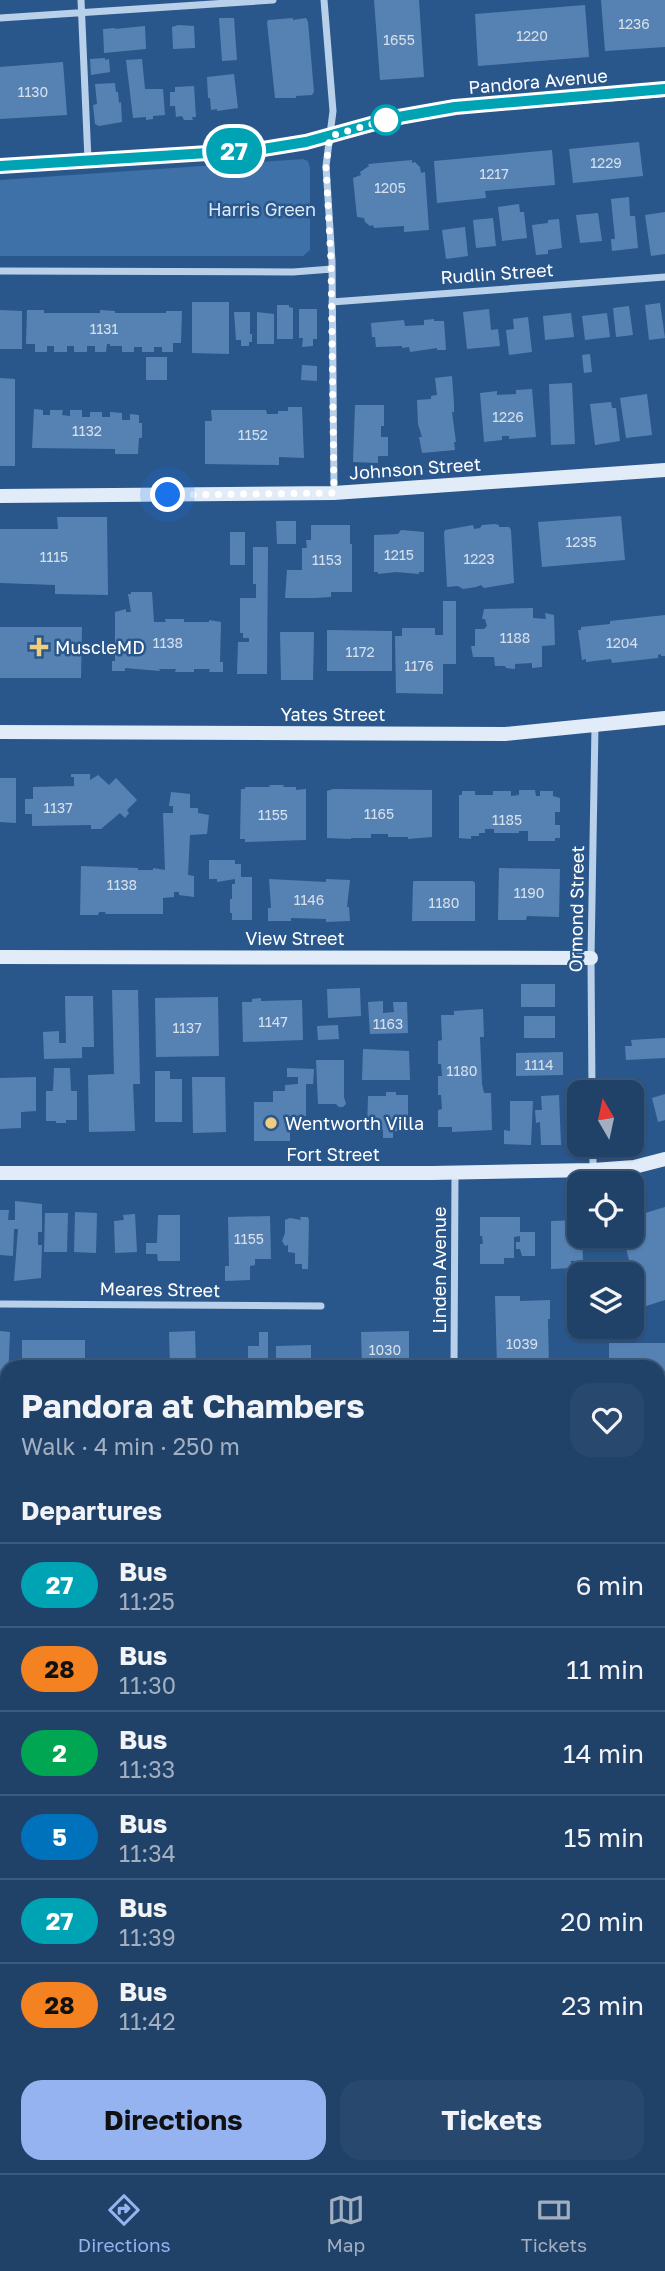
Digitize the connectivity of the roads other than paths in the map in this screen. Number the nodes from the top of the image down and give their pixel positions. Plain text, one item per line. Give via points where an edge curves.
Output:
1 (80, 0) edge
2 (273, 0) edge
3 (324, 0) edge
4 (82, 13) junction
5 (0, 18) edge
6 (665, 90) edge
7 (330, 136) junction
8 (88, 161) junction
9 (0, 166) edge
10 (332, 269) junction
11 (0, 271) edge
12 (665, 277) edge
13 (332, 302) junction
14 (665, 470) edge
15 (334, 493) junction
16 (0, 496) edge
17 (665, 718) edge
18 (595, 726) junction
19 (0, 732) edge
20 (0, 957) edge
21 (590, 958) junction
22 (592, 1080) edge
23 (593, 1157) edge
24 (665, 1159) edge
25 (593, 1170) junction
26 (0, 1173) edge
27 (455, 1173) junction
28 (0, 1304) edge
29 (321, 1306) dead end
30 (454, 1360) edge

1 - 4 street
2 - 4 street
3 - 7 street via 333,111
4 - 5 street
4 - 8 street
6 - 7 main road, Pandora Avenue via 455,107
7 - 8 main road, Pandora Avenue via 257,150
7 - 10 street via 326,166
8 - 9 main road, Pandora Avenue
10 - 11 street
10 - 13 street
12 - 13 street, Rudlin Street
13 - 15 street
14 - 15 main road, Johnson Street
15 - 16 main road, Johnson Street
17 - 18 main road, Yates Street
18 - 19 main road, Yates Street via 505,734
18 - 21 street, Ormond Street
20 - 21 main road, View Street
21 - 22 street, Ormond Street
23 - 25 street
24 - 25 main road, Fort Street
25 - 27 main road, Fort Street
26 - 27 main road, Fort Street
27 - 30 street, Linden Avenue
28 - 29 street, Meares Street

